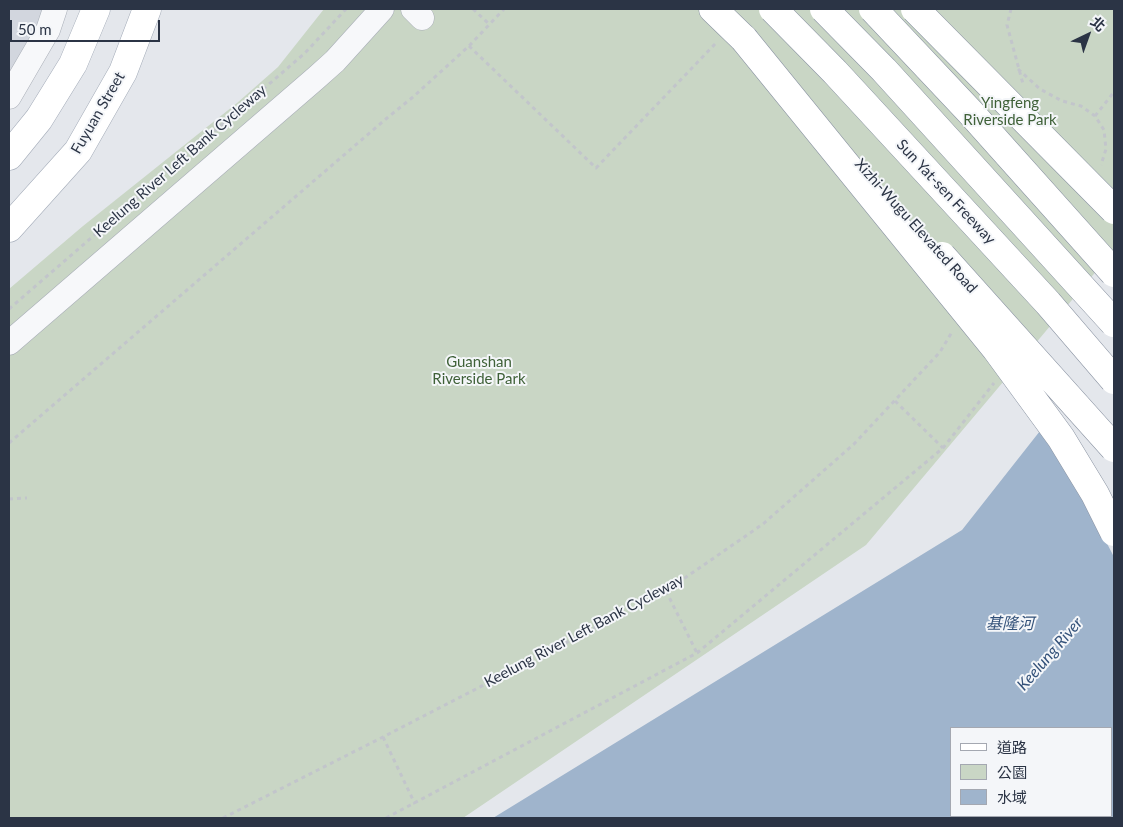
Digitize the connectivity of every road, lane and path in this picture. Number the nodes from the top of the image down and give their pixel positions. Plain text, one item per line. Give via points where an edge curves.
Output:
1 (55, 9) edge
2 (96, 9) edge
3 (147, 9) edge
4 (346, 9) edge
5 (382, 9) edge
6 (473, 9) edge
7 (504, 9) edge
8 (713, 9) edge
9 (773, 9) edge
10 (824, 9) edge
11 (872, 9) edge
12 (915, 9) edge
13 (1011, 9) edge
14 (489, 24) junction
15 (732, 39) junction
16 (469, 46) junction
17 (1018, 69) dead end
18 (1114, 92) edge
19 (9, 97) edge
20 (1095, 116) dead end
21 (9, 156) edge
22 (1114, 210) edge
23 (9, 228) edge
24 (1114, 273) edge
25 (9, 309) edge
26 (1114, 323) edge
27 (955, 327) dead end
28 (9, 343) edge
29 (998, 378) dead end
30 (1114, 380) edge
31 (895, 401) junction
32 (9, 443) edge
33 (943, 448) junction
34 (1114, 448) edge
35 (27, 498) dead end
36 (9, 499) edge
37 (1114, 532) edge
38 (666, 591) junction
39 (697, 653) junction
40 (383, 737) junction
41 (415, 804) junction
42 (222, 818) edge
43 (386, 818) edge

1 - 19 lane via 48,30
2 - 21 main road via 73,64 39,118
3 - 23 main road, Fuyuan Street via 123,72 78,151
4 - 25 path, Keelung River Left Bank Cycleway via 305,53
5 - 28 lane via 335,61
6 - 14 path
7 - 14 path
8 - 15 main road, Xizhi-Wugu Elevated Road
9 - 30 main road, Sun Yat-sen Freeway, bridge via 1035,288
10 - 26 main road, bridge
11 - 24 main road, bridge via 972,113
12 - 22 main road, bridge
13 - 17 path via 1007,25
14 - 16 path
15 - 16 path via 596,168
15 - 34 main road, Xizhi-Wugu Elevated Road, bridge via 831,131
15 - 37 main road, bridge via 996,349 1061,438
16 - 32 path
18 - 20 path
27 - 31 path, Keelung River Left Bank Cycleway via 940,352
29 - 33 path
31 - 33 path
31 - 38 path, Keelung River Left Bank Cycleway via 854,444 764,524
33 - 39 path
35 - 36 path
38 - 39 path
38 - 40 path, Keelung River Left Bank Cycleway
39 - 41 path
40 - 41 path
40 - 42 path, Keelung River Left Bank Cycleway
41 - 43 path

